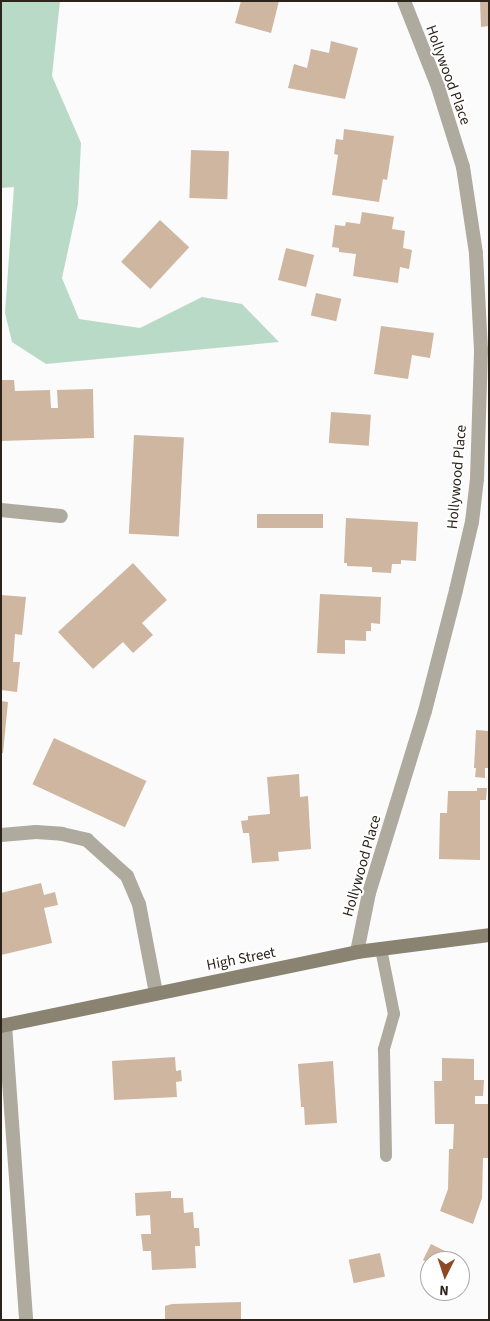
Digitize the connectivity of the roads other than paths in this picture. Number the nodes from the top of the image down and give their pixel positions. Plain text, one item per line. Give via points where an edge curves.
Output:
1 (404, 1) edge
2 (1, 510) edge
3 (61, 516) dead end
4 (1, 835) edge
5 (489, 935) edge
6 (381, 949) junction
7 (357, 952) junction
8 (156, 993) junction
9 (3, 1026) edge
10 (386, 1156) dead end
11 (26, 1320) edge

1 - 7 street, Hollywood Place via 438,87 460,158 469,205 476,252 481,350 476,479 472,522 454,599 425,711 369,893
2 - 3 street
4 - 8 street via 36,832 86,840 127,876 139,904
5 - 6 main road, High Street
6 - 7 main road, High Street
6 - 10 lane via 394,1014 384,1050
7 - 8 main road, High Street
8 - 9 main road, High Street
9 - 11 street

